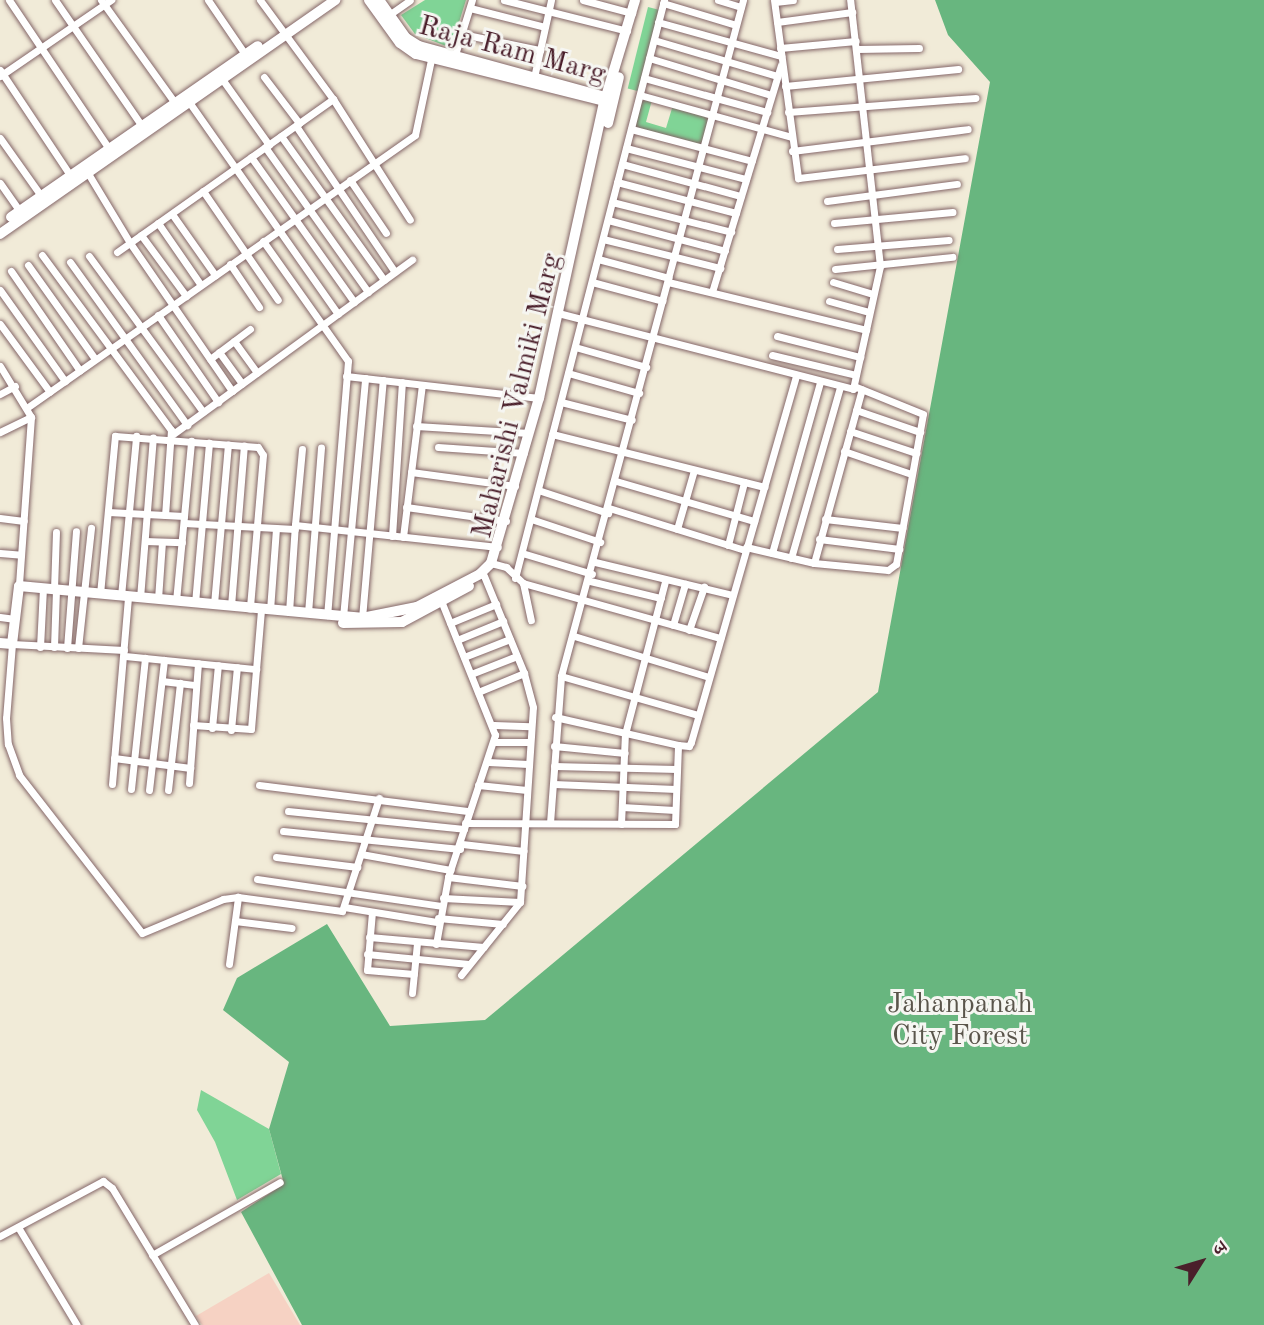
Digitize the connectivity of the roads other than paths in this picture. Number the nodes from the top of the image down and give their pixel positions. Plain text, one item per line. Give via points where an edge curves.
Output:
1 (9, 0) edge
2 (54, 0) edge
3 (208, 0) edge
4 (260, 0) edge
5 (325, 0) edge
6 (336, 0) edge
7 (369, 0) edge
8 (379, 0) edge
9 (411, 0) edge
10 (504, 0) edge
11 (551, 0) edge
12 (583, 0) edge
13 (638, 0) edge
14 (718, 0) edge
15 (793, 0) edge
16 (850, 0) edge
17 (774, 1) edge
18 (106, 2) edge
19 (664, 2) edge
20 (742, 3) edge
21 (471, 4) edge
22 (548, 11) junction
23 (852, 12) junction
24 (632, 13) junction
25 (386, 17) junction
26 (658, 22) junction
27 (777, 22) junction
28 (736, 25) junction
29 (73, 27) junction
30 (545, 27) junction
31 (627, 31) junction
32 (284, 32) junction
33 (462, 34) junction
34 (654, 40) junction
35 (732, 43) junction
36 (857, 45) junction
37 (41, 48) junction
38 (919, 48) dead end
39 (540, 50) junction
40 (433, 55) junction
41 (781, 55) junction
42 (247, 58) junction
43 (649, 58) junction
44 (454, 59) junction
45 (727, 61) junction
46 (958, 69) dead end
47 (1, 73) edge
48 (777, 76) junction
49 (264, 77) dead end
50 (644, 78) junction
51 (222, 79) junction
52 (534, 79) junction
53 (722, 80) junction
54 (862, 80) junction
55 (785, 86) junction
56 (639, 95) junction
57 (771, 95) junction
58 (717, 97) junction
59 (975, 98) dead end
60 (333, 99) junction
61 (608, 100) junction
62 (189, 102) junction
63 (175, 103) junction
64 (864, 105) junction
65 (766, 112) junction
66 (788, 112) junction
67 (712, 114) junction
68 (298, 124) junction
69 (762, 128) junction
70 (144, 129) junction
71 (968, 129) dead end
72 (631, 130) junction
73 (281, 136) junction
74 (791, 137) junction
75 (0, 138) edge
76 (868, 141) junction
77 (267, 146) junction
78 (626, 148) junction
79 (703, 148) junction
80 (109, 149) junction
81 (792, 151) junction
82 (251, 157) junction
83 (965, 158) dead end
84 (752, 161) junction
85 (375, 163) junction
86 (622, 164) junction
87 (698, 167) junction
88 (870, 168) junction
89 (85, 169) junction
90 (234, 169) junction
91 (70, 175) junction
92 (746, 179) junction
93 (350, 180) junction
94 (617, 182) junction
95 (0, 183) edge
96 (694, 184) junction
97 (957, 184) dead end
98 (339, 188) junction
99 (203, 191) junction
100 (741, 196) junction
101 (873, 197) junction
102 (43, 198) junction
103 (324, 198) junction
104 (690, 201) junction
105 (827, 201) dead end
106 (612, 202) junction
107 (309, 209) junction
108 (19, 210) junction
109 (951, 212) dead end
110 (736, 213) junction
111 (172, 214) junction
112 (608, 219) junction
113 (875, 219) junction
114 (294, 220) junction
115 (410, 220) dead end
116 (685, 220) junction
117 (158, 223) junction
118 (834, 223) dead end
119 (0, 226) edge
120 (277, 231) junction
121 (730, 232) junction
122 (386, 233) dead end
123 (0, 234) edge
124 (141, 235) junction
125 (603, 239) junction
126 (680, 239) junction
127 (948, 240) dead end
128 (263, 241) junction
129 (130, 243) junction
130 (878, 245) junction
131 (836, 249) dead end
132 (725, 251) junction
133 (117, 252) dead end
134 (247, 252) junction
135 (42, 255) dead end
136 (89, 256) dead end
137 (676, 257) junction
138 (952, 257) dead end
139 (597, 259) junction
140 (412, 260) dead end
141 (70, 262) dead end
142 (230, 264) junction
143 (28, 265) dead end
144 (880, 266) junction
145 (720, 268) junction
146 (835, 269) dead end
147 (11, 271) dead end
148 (395, 272) junction
149 (215, 275) junction
150 (669, 280) junction
151 (384, 281) junction
152 (592, 282) junction
153 (833, 282) dead end
154 (201, 285) junction
155 (0, 290) edge
156 (368, 292) junction
157 (712, 292) junction
158 (873, 294) junction
159 (186, 296) junction
160 (278, 300) dead end
161 (663, 301) junction
162 (829, 301) dead end
163 (354, 302) junction
164 (173, 305) junction
165 (259, 307) dead end
166 (869, 312) junction
167 (561, 313) junction
168 (338, 314) junction
169 (158, 316) junction
170 (583, 318) junction
171 (0, 324) edge
172 (141, 327) junction
173 (321, 327) junction
174 (250, 329) dead end
175 (866, 330) junction
176 (777, 336) dead end
177 (654, 337) junction
178 (125, 339) junction
179 (234, 341) junction
180 (575, 347) junction
181 (111, 348) junction
182 (219, 352) junction
183 (772, 355) dead end
184 (860, 357) junction
185 (95, 359) junction
186 (210, 359) junction
187 (646, 367) junction
188 (1, 368) edge
189 (79, 370) junction
190 (257, 373) junction
191 (568, 373) junction
192 (796, 375) junction
193 (856, 375) junction
194 (346, 376) junction
195 (365, 378) junction
196 (383, 380) junction
197 (65, 381) junction
198 (402, 382) junction
199 (820, 382) junction
200 (242, 384) junction
201 (422, 385) junction
202 (15, 386) junction
203 (840, 387) junction
204 (858, 387) junction
205 (50, 391) junction
206 (232, 391) junction
207 (639, 393) junction
208 (0, 394) edge
209 (539, 398) junction
210 (218, 402) junction
211 (561, 402) junction
212 (28, 407) junction
213 (856, 410) junction
214 (203, 412) junction
215 (31, 417) junction
216 (632, 420) junction
217 (187, 425) junction
218 (416, 426) junction
219 (850, 431) junction
220 (0, 432) edge
221 (920, 432) junction
222 (529, 433) junction
223 (552, 434) junction
224 (136, 436) junction
225 (172, 437) junction
226 (153, 438) junction
227 (191, 441) junction
228 (209, 443) junction
229 (228, 445) junction
230 (244, 446) junction
231 (438, 447) dead end
232 (321, 448) dead end
233 (302, 449) dead end
234 (844, 451) junction
235 (624, 452) junction
236 (524, 453) junction
237 (916, 453) junction
238 (694, 470) junction
239 (411, 471) junction
240 (911, 474) junction
241 (616, 481) junction
242 (744, 482) junction
243 (515, 486) junction
244 (764, 487) junction
245 (538, 491) junction
246 (685, 502) junction
247 (407, 507) junction
248 (608, 510) junction
249 (108, 512) junction
250 (129, 513) junction
251 (147, 514) junction
252 (165, 515) junction
253 (735, 516) junction
254 (0, 517) edge
255 (531, 519) junction
256 (825, 519) junction
257 (24, 520) junction
258 (184, 520) junction
259 (506, 521) junction
260 (754, 522) junction
261 (200, 524) junction
262 (220, 525) junction
263 (237, 526) junction
264 (256, 527) junction
265 (295, 527) junction
266 (313, 527) junction
267 (902, 527) junction
268 (91, 528) dead end
269 (276, 528) junction
270 (677, 529) junction
271 (332, 530) junction
272 (76, 531) dead end
273 (56, 532) dead end
274 (351, 532) junction
275 (371, 534) junction
276 (392, 536) junction
277 (403, 537) junction
278 (819, 539) junction
279 (145, 541) junction
280 (162, 542) junction
281 (182, 542) junction
282 (600, 542) junction
283 (728, 545) junction
284 (499, 548) junction
285 (746, 549) junction
286 (899, 549) junction
287 (0, 553) edge
288 (522, 553) junction
289 (772, 553) junction
290 (21, 555) junction
291 (792, 558) junction
292 (595, 562) junction
293 (494, 563) junction
294 (814, 563) junction
295 (484, 576) junction
296 (591, 577) junction
297 (515, 578) junction
298 (664, 581) junction
299 (523, 583) junction
300 (685, 584) junction
301 (704, 587) junction
302 (18, 589) junction
303 (51, 591) junction
304 (72, 594) junction
305 (100, 594) junction
306 (85, 595) junction
307 (732, 595) junction
308 (125, 598) junction
309 (140, 598) junction
310 (661, 598) junction
311 (158, 599) junction
312 (585, 600) junction
313 (176, 601) junction
314 (195, 603) junction
315 (442, 603) junction
316 (214, 604) junction
317 (496, 604) junction
318 (231, 606) junction
319 (250, 608) junction
320 (264, 611) junction
321 (289, 612) junction
322 (308, 613) junction
323 (327, 615) junction
324 (0, 617) edge
325 (344, 617) junction
326 (362, 618) junction
327 (15, 619) junction
328 (531, 620) dead end
329 (655, 620) junction
330 (503, 621) junction
331 (450, 623) junction
332 (673, 625) junction
333 (689, 630) junction
334 (573, 636) junction
335 (720, 638) junction
336 (510, 639) junction
337 (457, 640) junction
338 (0, 643) edge
339 (12, 644) junction
340 (40, 647) junction
341 (54, 647) junction
342 (67, 648) junction
343 (78, 648) junction
344 (125, 653) junction
345 (517, 656) junction
346 (464, 657) junction
347 (145, 658) junction
348 (645, 658) junction
349 (164, 660) junction
350 (198, 663) junction
351 (218, 665) junction
352 (237, 667) junction
353 (256, 669) junction
354 (524, 673) junction
355 (471, 674) junction
356 (561, 676) junction
357 (709, 677) junction
358 (162, 681) junction
359 (180, 683) junction
360 (196, 685) junction
361 (478, 692) junction
362 (635, 697) junction
363 (698, 715) junction
364 (555, 717) junction
365 (494, 725) junction
366 (193, 726) junction
367 (530, 726) junction
368 (212, 728) junction
369 (231, 730) junction
370 (625, 734) junction
371 (494, 742) junction
372 (529, 742) junction
373 (678, 745) junction
374 (554, 746) junction
375 (625, 753) junction
376 (114, 758) junction
377 (134, 760) junction
378 (488, 762) junction
379 (152, 763) junction
380 (528, 764) junction
381 (170, 765) junction
382 (554, 765) junction
383 (190, 768) junction
384 (624, 768) junction
385 (677, 769) junction
386 (189, 783) dead end
387 (111, 784) dead end
388 (554, 784) junction
389 (259, 785) dead end
390 (478, 785) junction
391 (623, 786) junction
392 (131, 789) dead end
393 (676, 789) junction
394 (149, 790) dead end
395 (167, 790) dead end
396 (527, 790) junction
397 (379, 798) junction
398 (622, 807) junction
399 (676, 810) junction
400 (288, 811) dead end
401 (469, 811) junction
402 (372, 820) junction
403 (550, 823) junction
404 (621, 824) junction
405 (525, 825) junction
406 (464, 826) junction
407 (283, 831) dead end
408 (366, 837) junction
409 (461, 847) junction
410 (524, 851) junction
411 (361, 854) junction
412 (276, 857) dead end
413 (357, 867) junction
414 (449, 873) junction
415 (257, 879) dead end
416 (522, 886) junction
417 (350, 889) junction
418 (239, 897) junction
419 (443, 898) junction
420 (520, 902) junction
421 (441, 906) junction
422 (344, 907) junction
423 (372, 912) junction
424 (438, 920) junction
425 (235, 921) junction
426 (503, 924) junction
427 (292, 928) dead end
428 (369, 937) junction
429 (417, 943) junction
430 (436, 944) junction
431 (484, 947) junction
432 (367, 954) junction
433 (415, 959) junction
434 (229, 964) dead end
435 (469, 964) junction
436 (414, 974) junction
437 (461, 975) dead end
438 (412, 993) dead end
439 (280, 1182) dead end
440 (18, 1227) junction
441 (0, 1237) edge
442 (152, 1255) junction
443 (77, 1325) edge
444 (195, 1325) edge

1 - 37 street
2 - 29 street
3 - 42 street
4 - 32 street
5 - 32 street
6 - 32 street
7 - 25 street, Raja Ram Marg
8 - 25 street, Raja Ram Marg
9 - 25 street
10 - 22 street
11 - 22 street
12 - 24 street
13 - 24 street, Maharishi Valmiki Marg
13 - 61 street, Maharishi Valmiki Marg
14 - 20 street
15 - 17 street
16 - 23 street
17 - 27 street
18 - 29 street
18 - 63 street
19 - 26 street
19 - 28 street
20 - 28 street
21 - 30 street
21 - 33 street
22 - 30 street
22 - 31 street
23 - 27 street
23 - 36 street
24 - 31 street, Maharishi Valmiki Marg
25 - 40 street, Raja Ram Marg via 407,49
26 - 34 street
26 - 35 street
27 - 41 street
28 - 35 street
29 - 37 street
29 - 70 street
30 - 39 street
31 - 61 street, Maharishi Valmiki Marg
32 - 42 street
32 - 60 street
33 - 39 street
33 - 44 street
34 - 43 street
34 - 45 street
35 - 41 street
35 - 45 street
36 - 38 street
36 - 41 street
36 - 54 street
37 - 47 street
37 - 80 street
39 - 52 street
40 - 44 street, Raja Ram Marg
40 - 85 street via 420,126 415,135
41 - 48 street
41 - 55 street
42 - 51 street
42 - 63 street
43 - 50 street
43 - 53 street
44 - 52 street, Raja Ram Marg
45 - 48 street
45 - 53 street
46 - 54 street
47 - 91 street
48 - 57 street
49 - 68 street
50 - 56 street
50 - 58 street
51 - 62 street
51 - 77 street
52 - 61 street, Raja Ram Marg
53 - 57 street
53 - 58 street
54 - 55 street
54 - 64 street
55 - 66 street
56 - 67 street
56 - 72 street
57 - 65 street
58 - 65 street
58 - 67 street
59 - 64 street
60 - 68 street
60 - 85 street
61 - 167 street, Maharishi Valmiki Marg
62 - 70 street
62 - 90 street
63 - 70 street
64 - 66 street
64 - 76 street
65 - 69 street
66 - 74 street
67 - 69 street
67 - 79 street
68 - 73 street
68 - 98 street
69 - 74 street
69 - 84 street
70 - 80 street
70 - 89 street
71 - 76 street
72 - 78 street
72 - 79 street
73 - 77 street
73 - 103 street
74 - 81 street
75 - 102 street
76 - 81 street
76 - 88 street
77 - 82 street
77 - 107 street
78 - 86 street
78 - 87 street
79 - 84 street
79 - 87 street
80 - 89 street
81 - 88 street via 798,178
82 - 90 street
82 - 114 street
83 - 88 street
84 - 92 street
85 - 93 street
85 - 115 street
86 - 94 street
86 - 96 street
87 - 92 street
87 - 96 street
88 - 101 street
89 - 91 street
89 - 102 street
89 - 129 street
90 - 99 street
90 - 120 street
91 - 102 street
92 - 100 street
93 - 98 street
93 - 122 street
94 - 104 street
94 - 106 street
95 - 108 street
96 - 100 street
96 - 104 street
97 - 101 street
98 - 103 street
98 - 148 street
99 - 111 street
99 - 134 street
100 - 110 street
101 - 105 street
101 - 113 street
102 - 108 street
102 - 123 street
103 - 107 street
103 - 151 street
104 - 110 street
104 - 116 street
106 - 112 street
106 - 116 street
107 - 114 street
107 - 156 street
108 - 119 street
109 - 113 street
110 - 121 street
111 - 117 street
111 - 149 street
112 - 125 street
112 - 126 street
113 - 118 street
113 - 130 street
114 - 120 street
114 - 163 street
116 - 121 street
116 - 126 street
117 - 124 street
117 - 154 street
120 - 128 street
120 - 168 street
121 - 132 street
124 - 129 street
124 - 159 street
125 - 137 street
125 - 139 street
126 - 132 street
126 - 137 street
127 - 130 street
128 - 134 street
128 - 173 street
129 - 133 street
129 - 164 street
130 - 131 street
130 - 144 street
132 - 145 street
134 - 142 street
134 - 160 street
135 - 181 street
136 - 172 street
137 - 145 street
137 - 150 street
138 - 144 street
139 - 150 street
139 - 152 street
140 - 148 street
141 - 178 street
142 - 149 street
142 - 165 street
143 - 185 street
144 - 146 street
144 - 158 street
145 - 157 street
147 - 189 street
148 - 151 street
149 - 154 street
150 - 157 street
150 - 161 street
151 - 156 street
152 - 161 street
152 - 170 street
153 - 158 street
154 - 159 street
155 - 197 street
156 - 163 street
157 - 175 street
158 - 166 street
159 - 164 street
161 - 177 street
162 - 166 street
163 - 168 street
164 - 169 street
164 - 186 street
166 - 175 street
167 - 170 street
167 - 209 street, Maharishi Valmiki Marg
167 - 293 street, Maharishi Valmiki Marg via 509,529
168 - 173 street
169 - 172 street
169 - 210 street
170 - 177 street
170 - 180 street
171 - 205 street
172 - 178 street
172 - 214 street
173 - 190 street
173 - 194 street via 346,356
174 - 179 street
175 - 184 street
176 - 184 street
177 - 187 street
177 - 192 street
178 - 181 street
178 - 217 street
179 - 182 street
179 - 190 street
180 - 187 street
180 - 191 street
181 - 185 street
181 - 225 street
182 - 186 street
182 - 200 street
183 - 193 street
184 - 193 street
185 - 189 street
186 - 206 street
187 - 207 street
188 - 202 street
189 - 197 street
190 - 200 street
191 - 207 street
191 - 211 street
192 - 199 street
192 - 244 street
193 - 204 street
194 - 195 street
194 - 271 street
195 - 196 street
195 - 274 street
196 - 198 street
196 - 275 street
197 - 205 street
198 - 201 street
198 - 276 street
199 - 203 street
199 - 289 street
200 - 206 street
201 - 209 street
201 - 218 street
202 - 208 street
202 - 212 street
203 - 204 street
203 - 291 street
204 - 213 street
204 - 221 street via 920,410
205 - 212 street
206 - 210 street
207 - 216 street
209 - 222 street, Maharishi Valmiki Marg
210 - 214 street
211 - 216 street
211 - 223 street
212 - 215 street
213 - 219 street
213 - 221 street
214 - 217 street
215 - 220 street
215 - 257 street
216 - 235 street
217 - 225 street
218 - 222 street
218 - 239 street
219 - 234 street
219 - 237 street
221 - 237 street
222 - 236 street, Maharishi Valmiki Marg
223 - 235 street
223 - 245 street
224 - 226 street
224 - 249 street via 115,436
224 - 250 street
225 - 226 street
225 - 227 street
225 - 252 street
226 - 251 street
227 - 228 street
227 - 258 street
228 - 229 street
228 - 261 street
229 - 230 street
229 - 262 street
230 - 263 street
230 - 264 street via 262,451
231 - 236 street
232 - 266 street
233 - 265 street
234 - 240 street
234 - 256 street
235 - 238 street
235 - 241 street
236 - 243 street, Maharishi Valmiki Marg
237 - 240 street
238 - 242 street
238 - 246 street
239 - 243 street
239 - 247 street
240 - 267 street
241 - 246 street
241 - 248 street
242 - 244 street
242 - 253 street
243 - 259 street, Maharishi Valmiki Marg
244 - 260 street
245 - 248 street
245 - 255 street
246 - 253 street
246 - 270 street
247 - 259 street
247 - 277 street
248 - 270 street
248 - 282 street
249 - 250 street
249 - 305 street
250 - 251 street
250 - 308 street
251 - 252 street
251 - 279 street
252 - 258 street
253 - 260 street
253 - 283 street
254 - 257 street
255 - 282 street
255 - 288 street
256 - 267 street
256 - 278 street
257 - 290 street
258 - 261 street
258 - 281 street
259 - 284 street, Maharishi Valmiki Marg
260 - 285 street
261 - 262 street
261 - 314 street
262 - 263 street
262 - 316 street
263 - 264 street
263 - 318 street
264 - 269 street
264 - 319 street
265 - 266 street
265 - 269 street
265 - 321 street
266 - 271 street
266 - 322 street
267 - 286 street
268 - 306 street
269 - 320 street
270 - 283 street
271 - 274 street
271 - 323 street
272 - 304 street
273 - 303 street
274 - 275 street
274 - 325 street
275 - 276 street
275 - 326 street
276 - 277 street
277 - 284 street
278 - 286 street
278 - 294 street
279 - 280 street
279 - 309 street
280 - 281 street
280 - 311 street
281 - 313 street
282 - 292 street
283 - 285 street
284 - 293 street, Maharishi Valmiki Marg
285 - 289 street
285 - 307 street
286 - 294 street via 897,564 888,570
287 - 290 street
288 - 296 street
288 - 297 street
289 - 291 street
290 - 302 street
291 - 294 street
292 - 296 street
292 - 298 street
293 - 295 street, Maharishi Valmiki Marg
293 - 297 street
293 - 326 street, Maharishi Valmiki Marg via 417,607
295 - 315 street, Maharishi Valmiki Marg
295 - 317 street
296 - 310 street
296 - 312 street
297 - 299 street
298 - 300 street
298 - 310 street
299 - 312 street
299 - 328 street
300 - 301 street
300 - 332 street
301 - 307 street
301 - 333 street
302 - 303 street, Maharishi Valmiki Marg
302 - 327 street
303 - 304 street, Maharishi Valmiki Marg
303 - 340 street
303 - 341 street
304 - 306 street, Maharishi Valmiki Marg
304 - 342 street
305 - 306 street, Maharishi Valmiki Marg
305 - 308 street, Maharishi Valmiki Marg
306 - 308 street, Maharishi Valmiki Marg
306 - 343 street
307 - 335 street
308 - 309 street, Maharishi Valmiki Marg
308 - 320 street, Maharishi Valmiki Marg
308 - 344 street
309 - 311 street, Maharishi Valmiki Marg
310 - 329 street
311 - 313 street, Maharishi Valmiki Marg
312 - 329 street
312 - 334 street
313 - 314 street, Maharishi Valmiki Marg
314 - 316 street, Maharishi Valmiki Marg
315 - 320 street, Maharishi Valmiki Marg via 421,616 381,624
315 - 331 street
316 - 318 street, Maharishi Valmiki Marg
317 - 330 street
317 - 331 street
318 - 319 street, Maharishi Valmiki Marg
319 - 320 street, Maharishi Valmiki Marg
320 - 321 street, Maharishi Valmiki Marg
320 - 353 street
321 - 322 street, Maharishi Valmiki Marg
322 - 323 street, Maharishi Valmiki Marg
323 - 325 street, Maharishi Valmiki Marg
324 - 327 street
325 - 326 street, Maharishi Valmiki Marg
327 - 339 street
329 - 332 street
329 - 348 street
330 - 336 street
330 - 337 street
331 - 337 street
332 - 333 street
333 - 335 street
334 - 348 street
334 - 356 street
335 - 357 street
336 - 345 street
336 - 346 street
337 - 346 street
338 - 339 street
339 - 340 street
339 - 418 street via 6,718 8,744 19,775 138,929 151,933 215,902
340 - 341 street
341 - 342 street
342 - 343 street
343 - 344 street
344 - 347 street
344 - 376 street
345 - 354 street
345 - 355 street
346 - 355 street
347 - 349 street
347 - 377 street
348 - 357 street
348 - 362 street
349 - 350 street
349 - 358 street
350 - 351 street
350 - 360 street
351 - 352 street
351 - 368 street
352 - 353 street
352 - 369 street
353 - 369 street via 251,729
354 - 361 street
354 - 367 street via 532,696
355 - 361 street
356 - 362 street
356 - 364 street
357 - 363 street
358 - 359 street
358 - 379 street
359 - 360 street
359 - 381 street
360 - 366 street
361 - 365 street
362 - 363 street
362 - 370 street
363 - 373 street via 691,745
364 - 370 street
364 - 374 street
365 - 367 street
365 - 371 street
366 - 368 street
366 - 383 street
367 - 372 street
368 - 369 street
370 - 373 street
370 - 375 street
371 - 372 street
371 - 378 street
372 - 380 street
373 - 385 street
374 - 375 street
374 - 382 street
375 - 384 street
376 - 377 street
376 - 387 street
377 - 379 street
377 - 392 street
378 - 380 street
378 - 390 street
379 - 381 street
379 - 394 street
380 - 396 street
381 - 383 street
381 - 395 street
382 - 384 street
382 - 388 street
383 - 386 street
384 - 385 street
384 - 391 street
385 - 393 street
388 - 391 street
388 - 403 street
389 - 397 street
390 - 396 street
390 - 401 street
391 - 393 street
391 - 398 street
393 - 399 street
396 - 405 street
397 - 401 street
397 - 402 street
398 - 399 street
398 - 404 street
399 - 404 street via 673,826
400 - 402 street
401 - 406 street
402 - 406 street
402 - 408 street
403 - 404 street
403 - 405 street
405 - 406 street
405 - 410 street
406 - 409 street
407 - 408 street
408 - 409 street
408 - 411 street
409 - 410 street
409 - 414 street
410 - 416 street
411 - 413 street
411 - 414 street
412 - 413 street
413 - 417 street
414 - 416 street
414 - 419 street
415 - 417 street
416 - 420 street
417 - 421 street
417 - 422 street
418 - 422 street via 339,912
418 - 425 street
419 - 420 street
419 - 421 street
420 - 426 street
421 - 424 street
422 - 423 street
423 - 424 street
423 - 428 street
424 - 426 street
424 - 430 street
425 - 427 street
425 - 434 street
426 - 431 street
428 - 429 street
428 - 432 street
429 - 430 street
429 - 433 street
430 - 431 street
431 - 435 street
432 - 433 street
432 - 436 street via 369,971
433 - 435 street
433 - 436 street
435 - 437 street
436 - 438 street
439 - 442 street
440 - 441 street
440 - 442 street via 103,1181 112,1188
440 - 443 street
442 - 444 street

